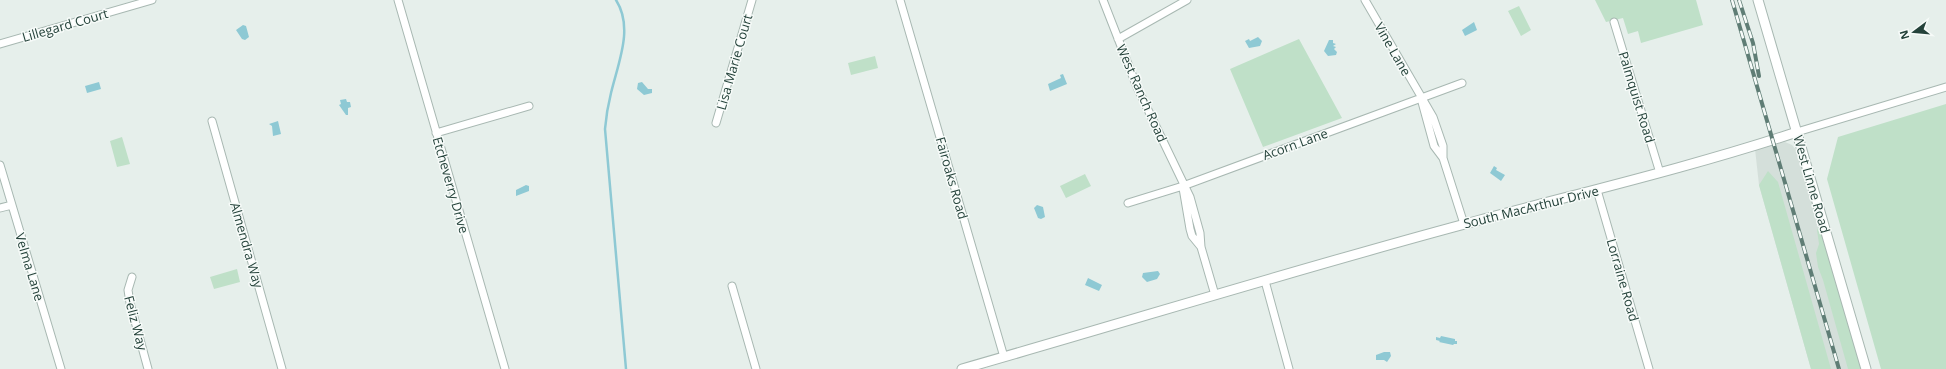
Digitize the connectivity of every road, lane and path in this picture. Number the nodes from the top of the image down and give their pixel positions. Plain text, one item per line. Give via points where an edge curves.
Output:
1 (152, 0) edge
2 (398, 0) edge
3 (752, 0) edge
4 (900, 0) edge
5 (1103, 0) edge
6 (1187, 0) edge
7 (1365, 0) edge
8 (1758, 0) edge
9 (1614, 22) dead end
10 (1118, 39) junction
11 (0, 44) edge
12 (1462, 83) dead end
13 (1946, 87) edge
14 (1422, 99) junction
15 (529, 106) dead end
16 (212, 120) dead end
17 (716, 123) dead end
18 (1797, 132) junction
19 (436, 133) junction
20 (0, 165) edge
21 (1660, 172) junction
22 (1183, 186) junction
23 (1597, 190) junction
24 (1128, 203) dead end
25 (12, 205) junction
26 (0, 208) edge
27 (1464, 224) junction
28 (132, 277) dead end
29 (1265, 281) junction
30 (732, 286) dead end
31 (1215, 295) junction
32 (1004, 357) junction
33 (61, 369) edge
34 (148, 369) edge
35 (282, 369) edge
36 (505, 369) edge
37 (756, 369) edge
38 (962, 369) edge
39 (1290, 369) edge
40 (1649, 369) edge
41 (1866, 369) edge

1 - 11 street, Lillegard Court
2 - 19 street, Etcheverry Drive
3 - 17 street, Lisa Marie Court
4 - 32 street, Fairoaks Road
5 - 10 street, West Ranch Road
6 - 10 street
7 - 14 street, Vine Lane
8 - 18 street, West Linne Road
9 - 21 street, Palmquist Road
10 - 22 street, West Ranch Road via 1137,87
12 - 14 street, Acorn Lane
13 - 18 street
14 - 22 street, Acorn Lane
14 - 27 street, Vine Lane via 1434,146 1443,158
15 - 19 street
16 - 35 street, Almendra Way
18 - 21 street, South MacArthur Drive
18 - 41 street, West Linne Road
19 - 36 street, Etcheverry Drive
20 - 25 street, Velma Lane
21 - 23 street, South MacArthur Drive
22 - 24 street, Acorn Lane
22 - 31 street, West Ranch Road via 1190,197 1192,218 1200,234 1201,247
23 - 27 street, South MacArthur Drive
23 - 40 street, Lorraine Road
25 - 26 street
25 - 33 street, Velma Lane
27 - 29 street, South MacArthur Drive
28 - 34 street, Feliz Way via 128,290 130,303
29 - 31 street
29 - 39 street
30 - 37 street
31 - 32 street
32 - 38 street

